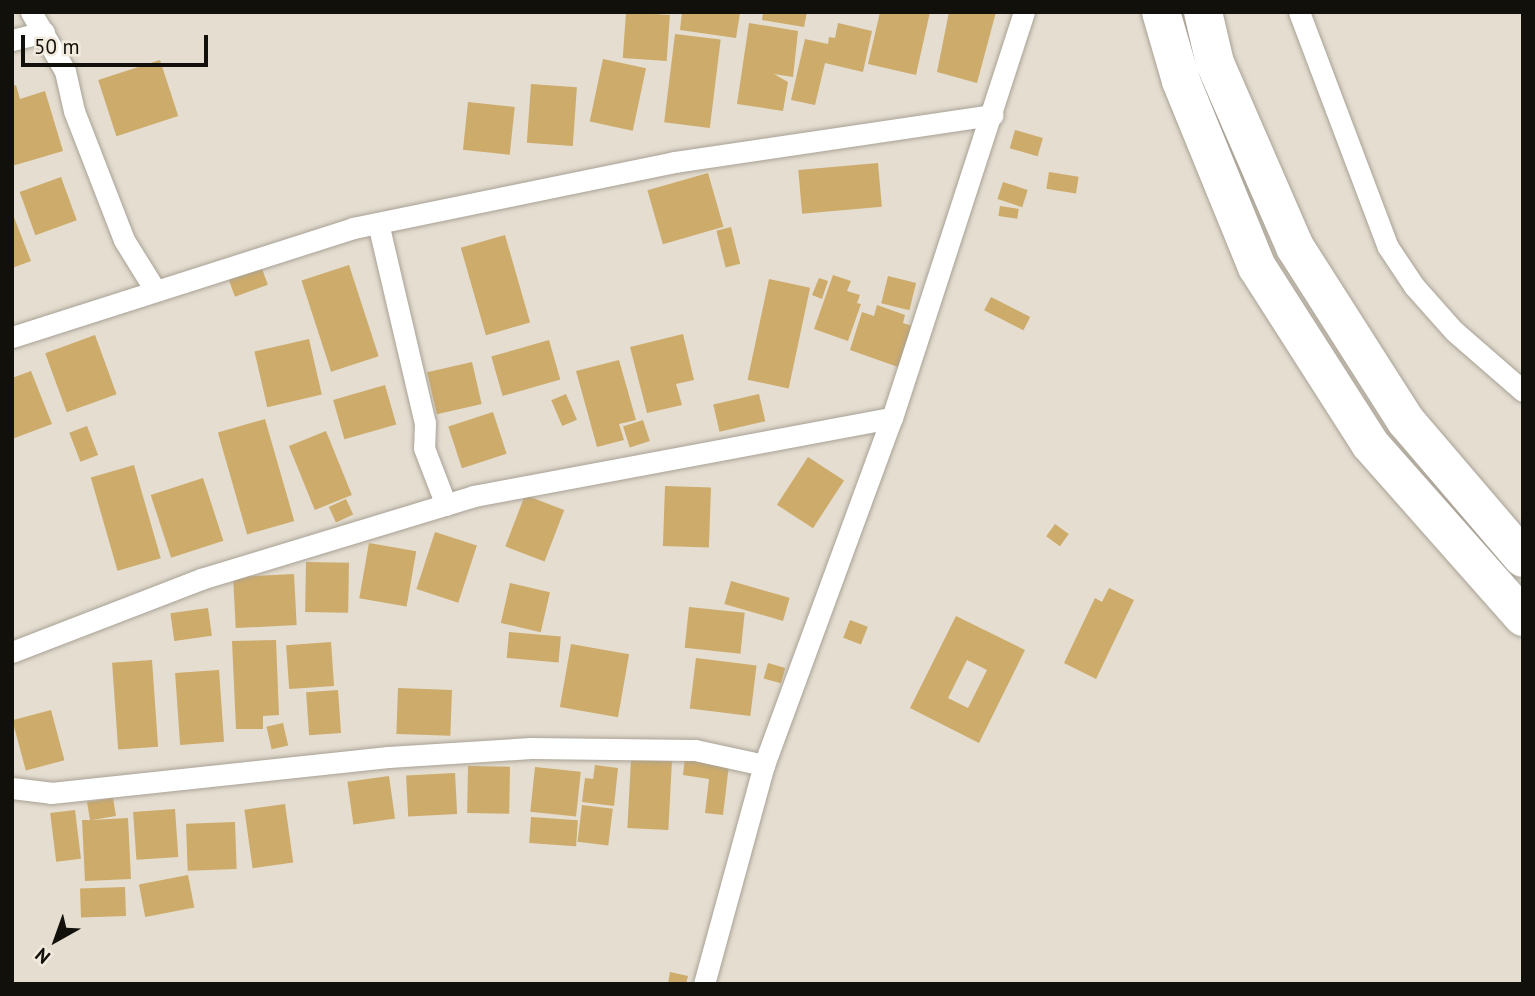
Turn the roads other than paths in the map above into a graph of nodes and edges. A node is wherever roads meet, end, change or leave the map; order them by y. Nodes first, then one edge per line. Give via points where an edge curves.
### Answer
1 (31, 12) edge
2 (1024, 12) edge
3 (1161, 12) edge
4 (1203, 12) edge
5 (1298, 12) edge
6 (44, 32) junction
7 (12, 40) edge
8 (993, 115) junction
9 (378, 223) junction
10 (155, 290) junction
11 (12, 337) edge
12 (1523, 391) edge
13 (892, 418) junction
14 (446, 505) junction
15 (1523, 558) edge
16 (1523, 617) edge
17 (12, 652) edge
18 (764, 765) junction
19 (12, 788) edge
20 (704, 984) edge

1 - 6 street
2 - 8 street
3 - 16 highway via 1181,81 1257,267 1370,444
4 - 15 highway via 1215,64 1295,247 1406,421
5 - 12 street via 1388,247 1414,286 1454,331
6 - 7 street
6 - 10 street via 65,71 74,111 124,240
8 - 9 street via 674,162
8 - 13 street
9 - 10 street
9 - 14 street via 425,423 424,448
10 - 11 street
13 - 14 street
13 - 18 street
14 - 17 street via 201,579
18 - 19 street via 695,750 531,748 388,757 51,793
18 - 20 street

